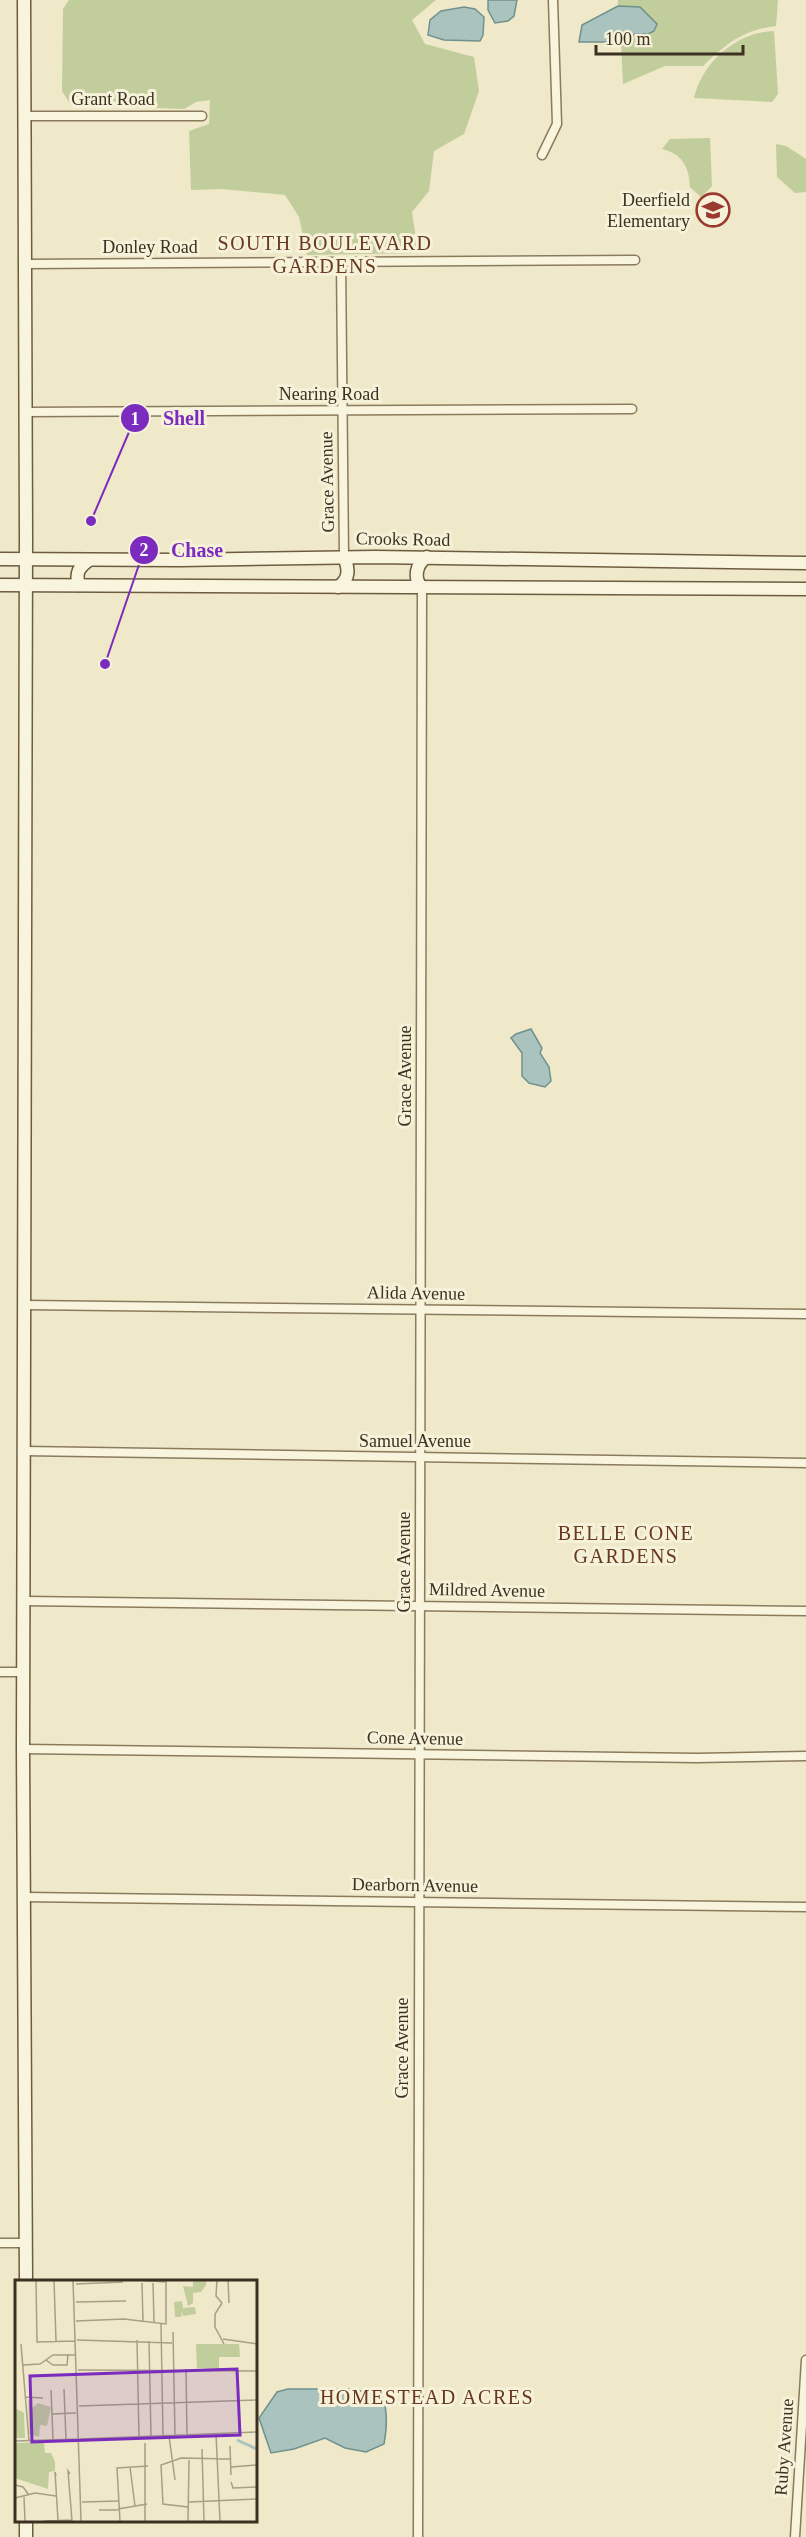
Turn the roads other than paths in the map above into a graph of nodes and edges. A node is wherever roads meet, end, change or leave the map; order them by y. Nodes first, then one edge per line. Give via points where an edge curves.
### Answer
1 (24, 0) edge
2 (553, 0) edge
3 (24, 116) junction
4 (202, 116) dead end
5 (542, 155) dead end
6 (635, 260) dead end
7 (341, 262) junction
8 (25, 264) junction
9 (632, 409) dead end
10 (342, 410) junction
11 (26, 412) junction
12 (344, 556) junction
13 (427, 557) junction
14 (0, 559) edge
15 (26, 559) junction
16 (88, 560) junction
17 (806, 563) edge
18 (0, 585) edge
19 (26, 585) junction
20 (79, 585) junction
21 (338, 587) junction
22 (422, 588) junction
23 (806, 589) edge
24 (25, 1305) junction
25 (421, 1309) junction
26 (806, 1314) edge
27 (24, 1451) junction
28 (420, 1457) junction
29 (806, 1462) edge
30 (24, 1601) junction
31 (420, 1606) junction
32 (806, 1611) edge
33 (0, 1672) edge
34 (23, 1672) junction
35 (23, 1749) junction
36 (419, 1754) junction
37 (806, 1756) edge
38 (24, 1897) junction
39 (419, 1902) junction
40 (806, 1907) edge
41 (0, 2243) edge
42 (26, 2243) junction
43 (26, 2280) edge
44 (806, 2360) edge
45 (418, 2537) edge
46 (795, 2537) edge

1 - 3 main road
2 - 5 street via 557,124
3 - 4 street, Grant Road
3 - 8 main road
6 - 7 street, Donley Road
7 - 8 street, Donley Road
7 - 10 street, Grace Avenue
8 - 11 main road
9 - 10 street, Nearing Road
10 - 11 street, Nearing Road
10 - 12 street, Grace Avenue
11 - 15 main road
12 - 13 main road, Crooks Road
12 - 16 main road, Crooks Road
12 - 21 main road via 348,577
13 - 17 main road, Crooks Road
13 - 22 main road via 417,572
14 - 15 main road, Crooks Road
15 - 16 main road, Crooks Road
15 - 19 main road
16 - 20 main road via 79,569
18 - 19 main road
19 - 20 main road
19 - 24 main road
20 - 21 main road
21 - 22 main road
22 - 23 main road
22 - 25 street, Grace Avenue
24 - 25 street, Alida Avenue
24 - 27 main road
25 - 26 street, Alida Avenue
25 - 28 street, Grace Avenue
27 - 28 street, Samuel Avenue
27 - 30 main road
28 - 29 street, Samuel Avenue
28 - 31 street, Grace Avenue
30 - 31 street, Mildred Avenue
30 - 34 main road
31 - 32 street, Mildred Avenue
31 - 36 street, Grace Avenue
33 - 34 street
34 - 35 main road
35 - 36 street, Cone Avenue
35 - 38 main road
36 - 37 street, Cone Avenue
36 - 39 street, Grace Avenue
38 - 39 street, Dearborn Avenue
38 - 42 main road
39 - 40 street, Dearborn Avenue
39 - 45 street, Grace Avenue
41 - 42 street
42 - 43 main road
44 - 46 street, Ruby Avenue

